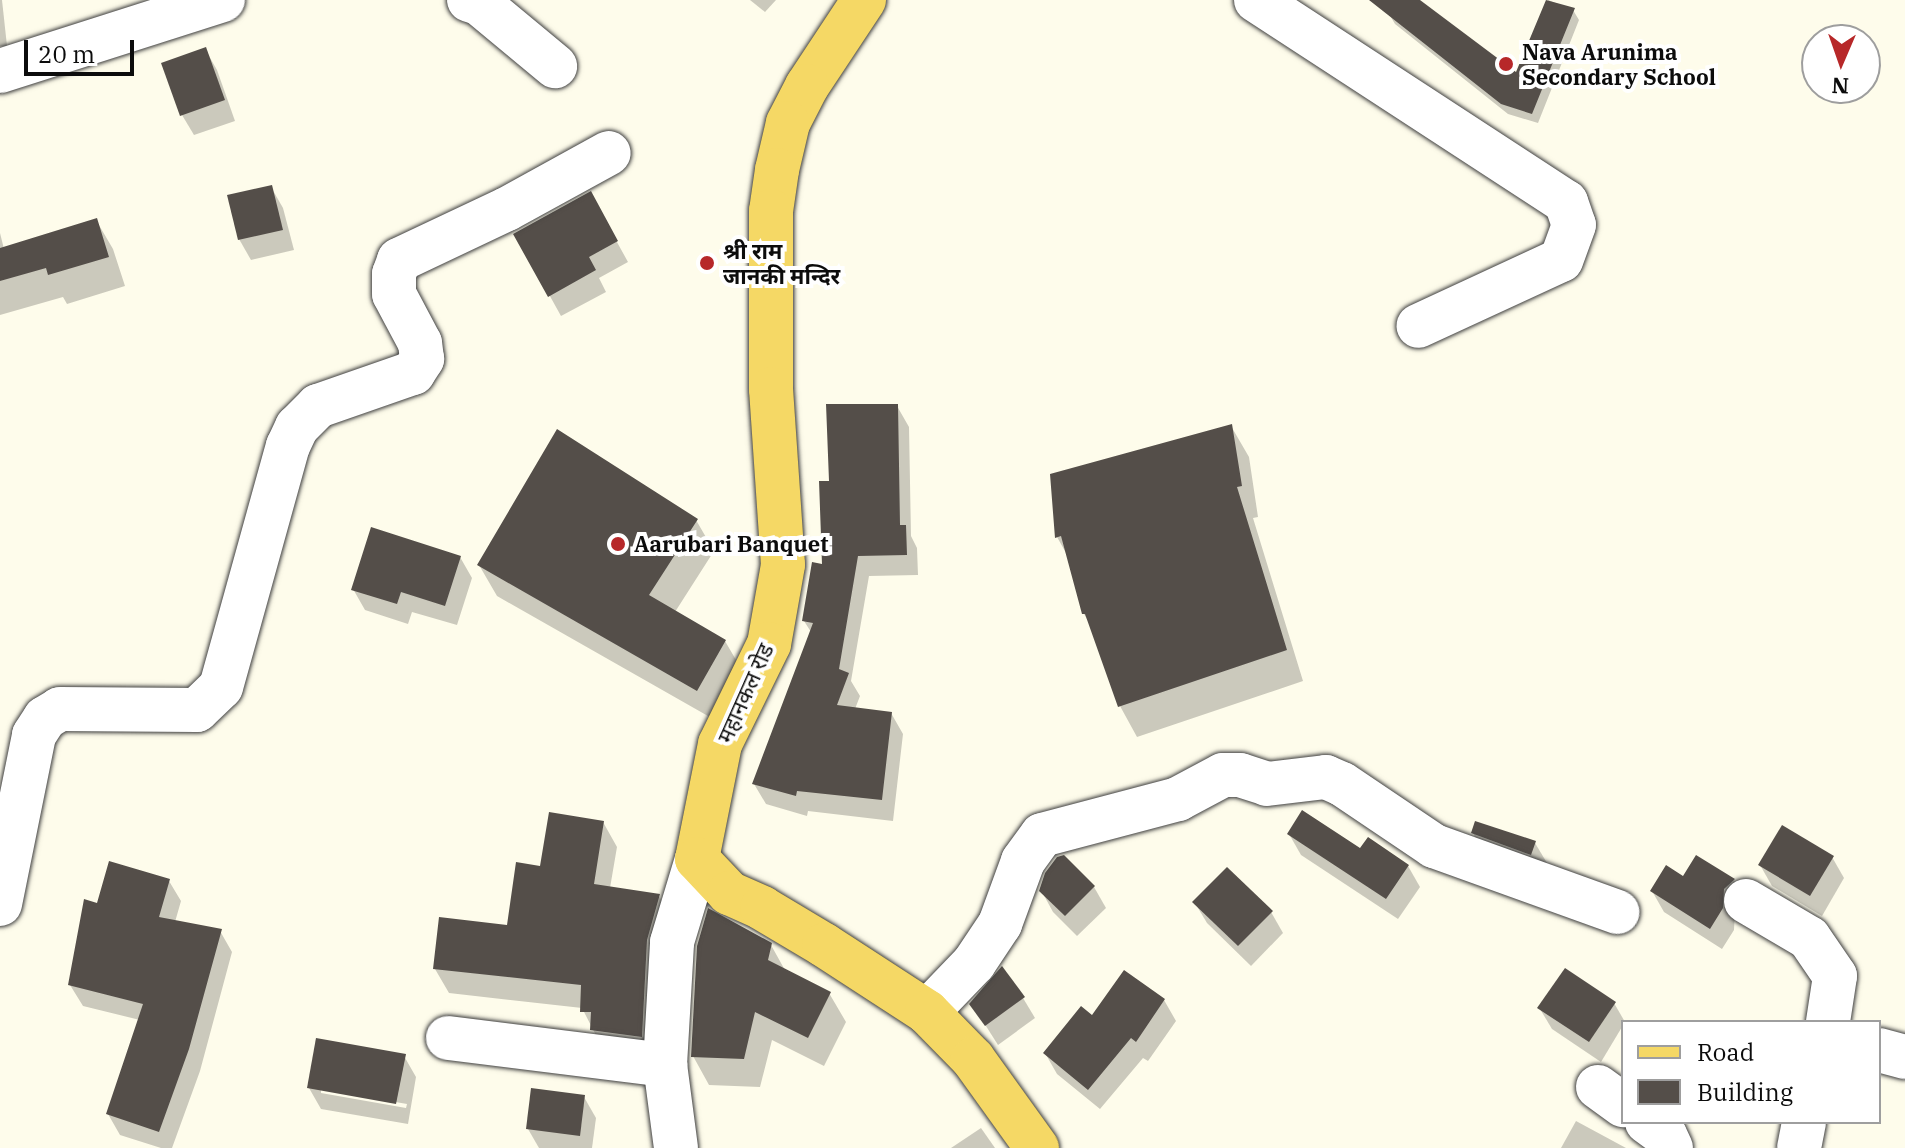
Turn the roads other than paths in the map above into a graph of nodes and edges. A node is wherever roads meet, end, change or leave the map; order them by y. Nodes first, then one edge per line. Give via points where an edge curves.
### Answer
1 (223, 0) edge
2 (469, 0) edge
3 (864, 0) edge
4 (1256, 0) edge
5 (555, 66) dead end
6 (0, 71) edge
7 (609, 153) dead end
8 (1418, 326) dead end
9 (697, 859) junction
10 (1746, 901) dead end
11 (0, 904) edge
12 (1617, 912) dead end
13 (927, 1012) junction
14 (1828, 1020) edge
15 (448, 1038) dead end
16 (1881, 1051) edge
17 (1905, 1057) edge
18 (665, 1065) junction
19 (1650, 1124) edge
20 (1804, 1124) edge
21 (676, 1148) edge
22 (1037, 1148) edge
23 (1671, 1148) edge
24 (1799, 1148) edge

1 - 6 street
2 - 5 street
3 - 9 main road, महानकल रोड via 788,123 777,170 771,211 771,389 783,565 769,644 720,744
4 - 8 street via 1566,202 1574,225 1561,260
7 - 11 street via 399,260 394,294 420,343 422,359 413,373 318,406 297,427 221,687 197,710 60,709 45,718 34,735
9 - 13 main road via 729,893 812,937
9 - 18 street via 672,942
10 - 14 street via 1809,938 1835,976
12 - 13 street via 1434,846 1326,777 1267,784 1223,775 1178,799 1042,835 1023,861 1000,924 974,963
13 - 22 main road via 973,1059
15 - 18 street
16 - 17 street
18 - 21 street
19 - 23 street via 1665,1135
20 - 24 street

